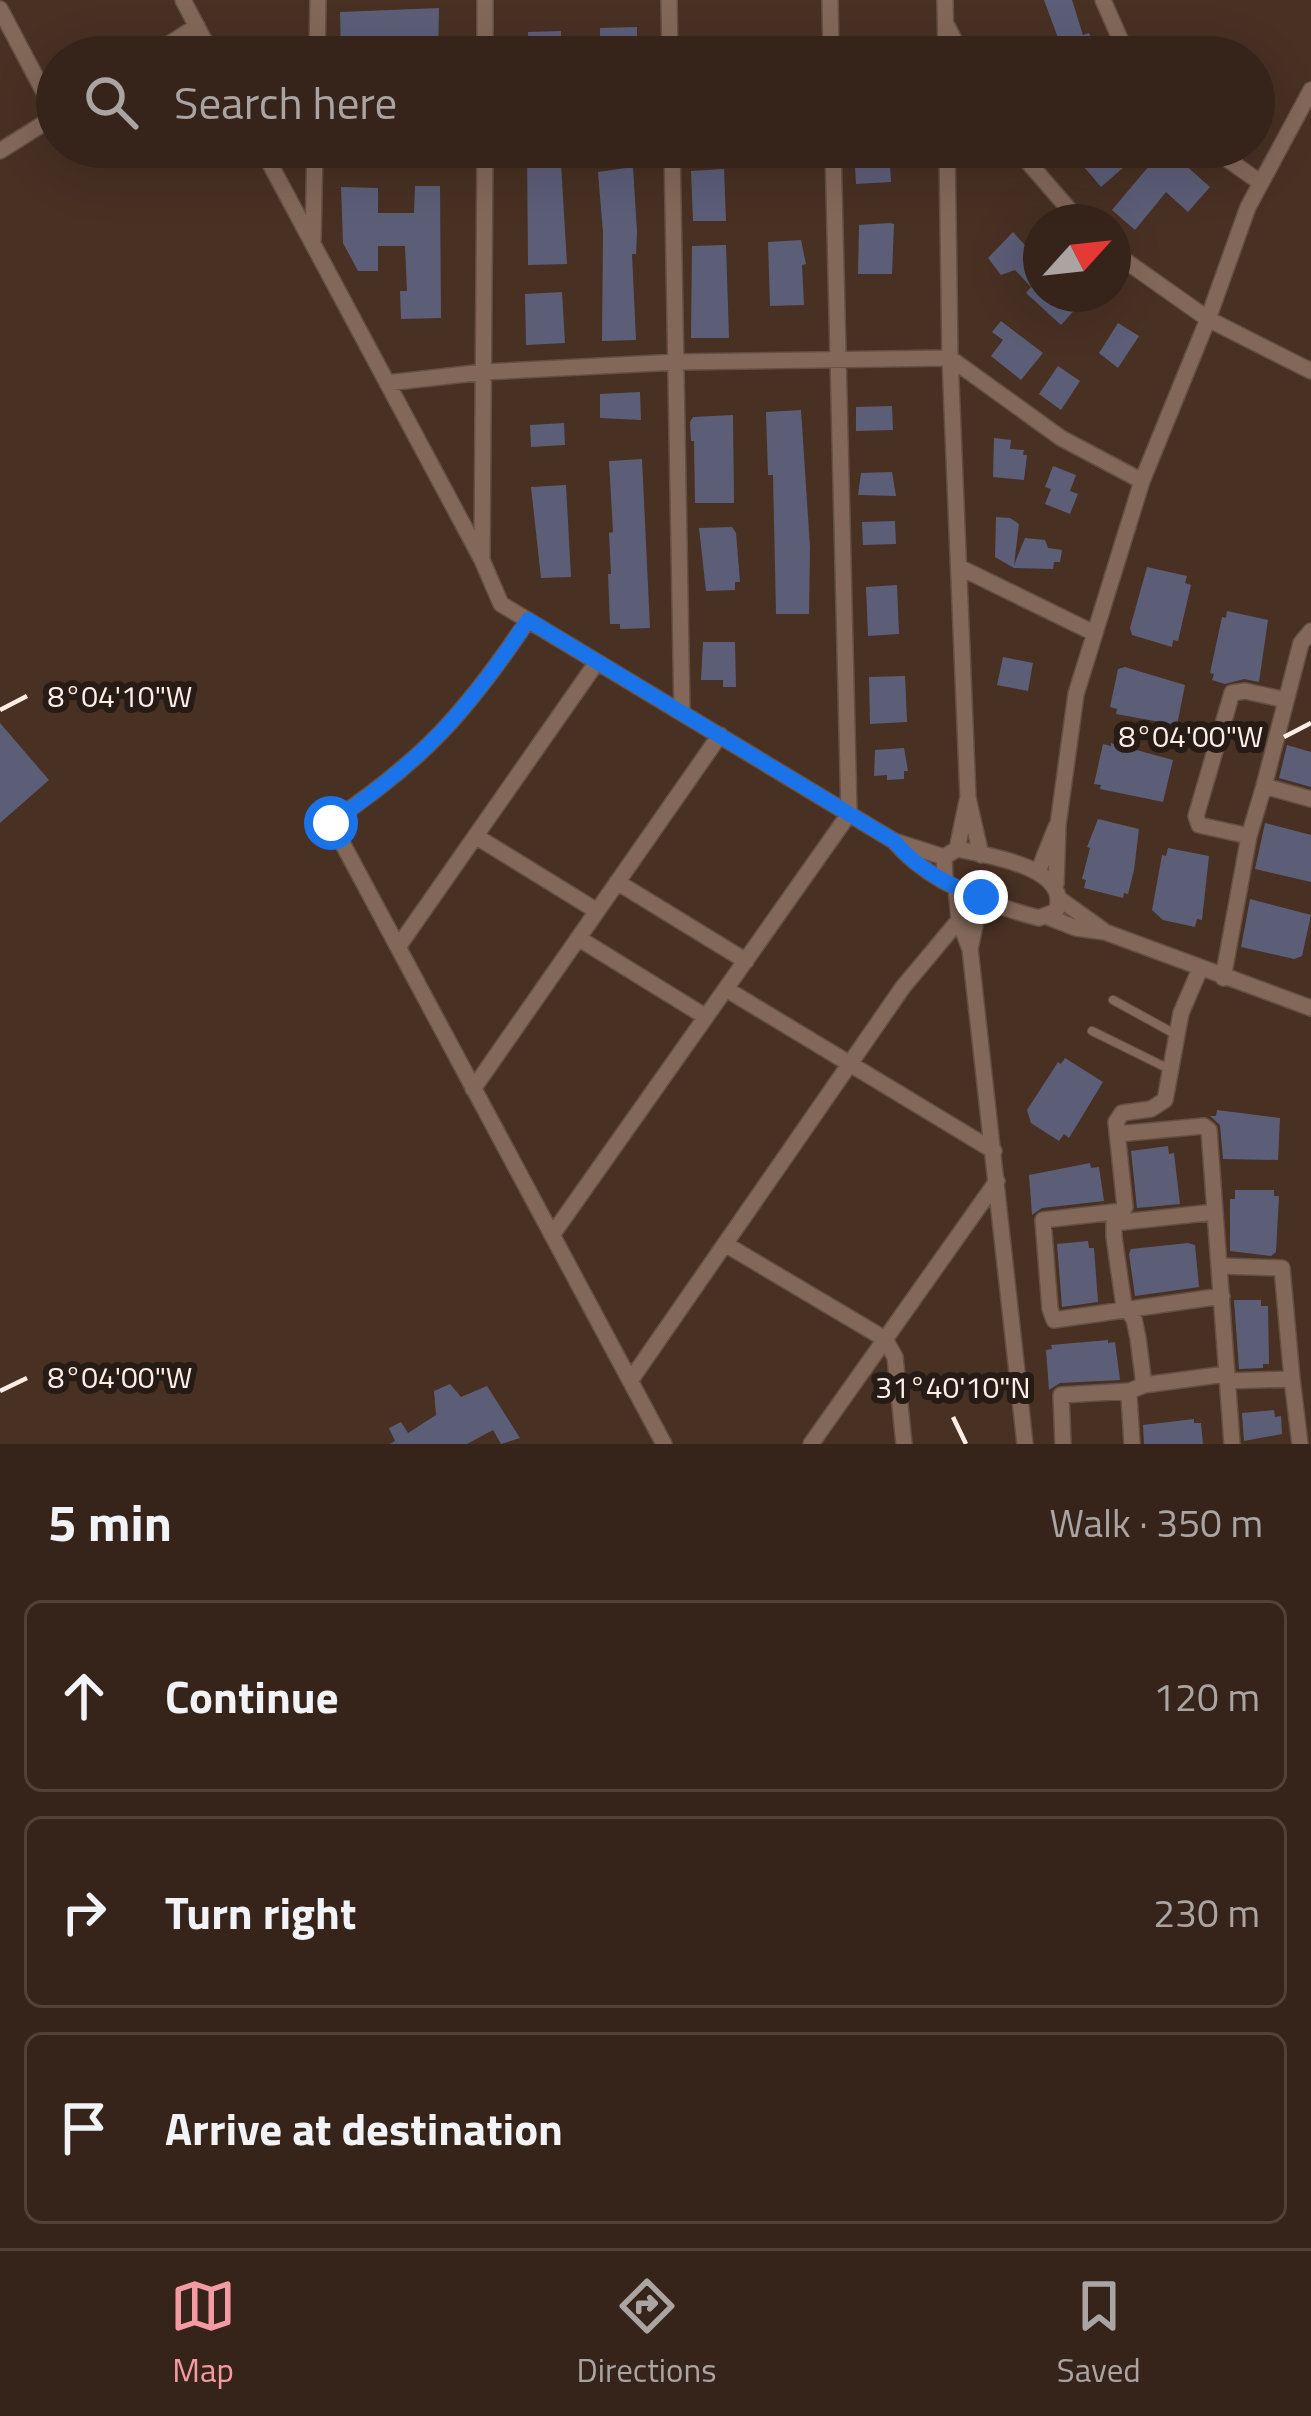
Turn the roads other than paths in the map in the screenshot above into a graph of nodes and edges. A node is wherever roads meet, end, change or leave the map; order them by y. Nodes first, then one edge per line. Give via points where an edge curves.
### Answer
1 (183, 0) edge
2 (318, 0) edge
3 (485, 0) edge
4 (669, 0) edge
5 (830, 0) edge
6 (945, 0) edge
7 (1103, 0) edge
8 (0, 9) edge
9 (945, 23) junction
10 (197, 26) junction
11 (181, 36) edge
12 (202, 36) edge
13 (317, 36) edge
14 (485, 36) edge
15 (670, 36) edge
16 (831, 36) edge
17 (945, 36) edge
18 (952, 36) edge
19 (1119, 36) edge
20 (36, 76) edge
21 (1311, 90) edge
22 (36, 128) edge
23 (0, 151) edge
24 (1275, 157) edge
25 (272, 168) edge
26 (315, 168) edge
27 (485, 168) edge
28 (672, 168) edge
29 (833, 168) edge
30 (947, 168) edge
31 (1033, 168) edge
32 (1240, 168) edge
33 (1269, 168) edge
34 (1261, 183) junction
35 (1064, 204) edge
36 (314, 244) junction
37 (1131, 265) edge
38 (1208, 319) junction
39 (838, 358) junction
40 (950, 358) junction
41 (677, 362) junction
42 (1311, 371) edge
43 (484, 372) junction
44 (387, 383) junction
45 (1142, 482) junction
46 (482, 560) junction
47 (959, 567) junction
48 (528, 620) junction
49 (1311, 631) edge
50 (1094, 633) junction
51 (597, 662) junction
52 (1286, 700) junction
53 (682, 713) junction
54 (720, 735) junction
55 (1264, 786) junction
56 (968, 798) junction
57 (1311, 799) edge
58 (849, 814) junction
59 (1058, 824) junction
60 (477, 836) junction
61 (1249, 836) junction
62 (894, 841) junction
63 (950, 853) junction
64 (981, 855) junction
65 (1038, 872) junction
66 (617, 882) junction
67 (950, 884) junction
68 (1058, 892) junction
69 (981, 897) junction
70 (597, 911) junction
71 (1048, 917) junction
72 (959, 920) junction
73 (1105, 932) junction
74 (578, 938) junction
75 (398, 947) junction
76 (970, 949) junction
77 (746, 961) junction
78 (1200, 969) junction
79 (1223, 977) junction
80 (726, 989) junction
81 (1113, 1000) dead end
82 (1311, 1008) edge
83 (706, 1017) junction
84 (1092, 1031) dead end
85 (1176, 1034) junction
86 (850, 1064) junction
87 (1168, 1069) junction
88 (473, 1089) junction
89 (1117, 1134) junction
90 (994, 1151) junction
91 (997, 1180) junction
92 (1215, 1212) junction
93 (1119, 1217) junction
94 (552, 1235) junction
95 (725, 1244) junction
96 (1222, 1266) junction
97 (1222, 1296) junction
98 (1128, 1311) junction
99 (885, 1339) junction
100 (1227, 1378) junction
101 (1292, 1379) junction
102 (630, 1381) junction
103 (1137, 1388) junction
104 (664, 1444) edge
105 (812, 1444) edge
106 (904, 1444) edge
107 (1025, 1444) edge
108 (1063, 1444) edge
109 (1132, 1444) edge
110 (1232, 1444) edge
111 (1300, 1444) edge

1 - 10 street
2 - 13 street
3 - 14 street
4 - 15 street
5 - 16 street
6 - 9 street
7 - 19 street
8 - 20 street
9 - 17 street
9 - 18 street
10 - 11 street
10 - 12 street
21 - 24 street
22 - 23 street
25 - 36 street
26 - 36 street
27 - 43 street
28 - 41 street
29 - 39 street
30 - 40 street
31 - 35 street
32 - 34 street
33 - 34 street
34 - 38 street
36 - 44 street
37 - 38 street
38 - 42 street
38 - 45 street
39 - 40 street
39 - 41 street
39 - 58 street
40 - 45 street via 1061,438
40 - 47 street
41 - 43 street
41 - 53 street
43 - 44 street
43 - 46 street
44 - 46 street
45 - 50 street
46 - 48 street via 501,604
47 - 50 street
47 - 56 street
48 - 51 street
48 - 75 street via 448,728 331,823
49 - 52 street
50 - 59 street via 1068,735
51 - 53 street
51 - 60 street
52 - 55 street
52 - 61 street via 1232,693 1196,816 1199,825
53 - 54 street
54 - 58 street
54 - 66 street
55 - 57 street
55 - 61 street
56 - 63 street
56 - 64 street
58 - 62 street
58 - 77 street
59 - 65 street
59 - 68 street
60 - 70 street
60 - 75 street
61 - 79 street
62 - 63 street
62 - 67 street
63 - 64 street
63 - 67 street
64 - 65 street
65 - 68 street
66 - 70 street
66 - 77 street
67 - 69 street
67 - 72 street
68 - 71 street
68 - 73 street
69 - 71 street
69 - 76 street
70 - 74 street
71 - 73 street
72 - 76 street
72 - 86 street
73 - 78 street
74 - 83 street
74 - 88 street
75 - 88 street
76 - 90 street
77 - 80 street
78 - 79 street
78 - 85 street
79 - 82 street
80 - 83 street
80 - 86 street
81 - 85 lane
83 - 94 street
84 - 87 lane
85 - 87 street
86 - 90 street
86 - 95 street
87 - 89 street via 1165,1100 1122,1113
88 - 94 street
89 - 92 street via 1208,1128
89 - 93 street
90 - 91 street
91 - 99 street
91 - 107 street
92 - 93 street
92 - 96 street
93 - 98 street
93 - 98 street via 1042,1223 1051,1317
94 - 102 street
95 - 99 street
95 - 102 street
96 - 97 street
96 - 101 street via 1282,1268
97 - 98 street
97 - 100 street
98 - 103 street via 1136,1323
99 - 105 street
99 - 106 street via 895,1357
100 - 101 street
100 - 103 street
100 - 110 street
101 - 111 street
102 - 104 street
103 - 108 street via 1061,1395
103 - 109 street

